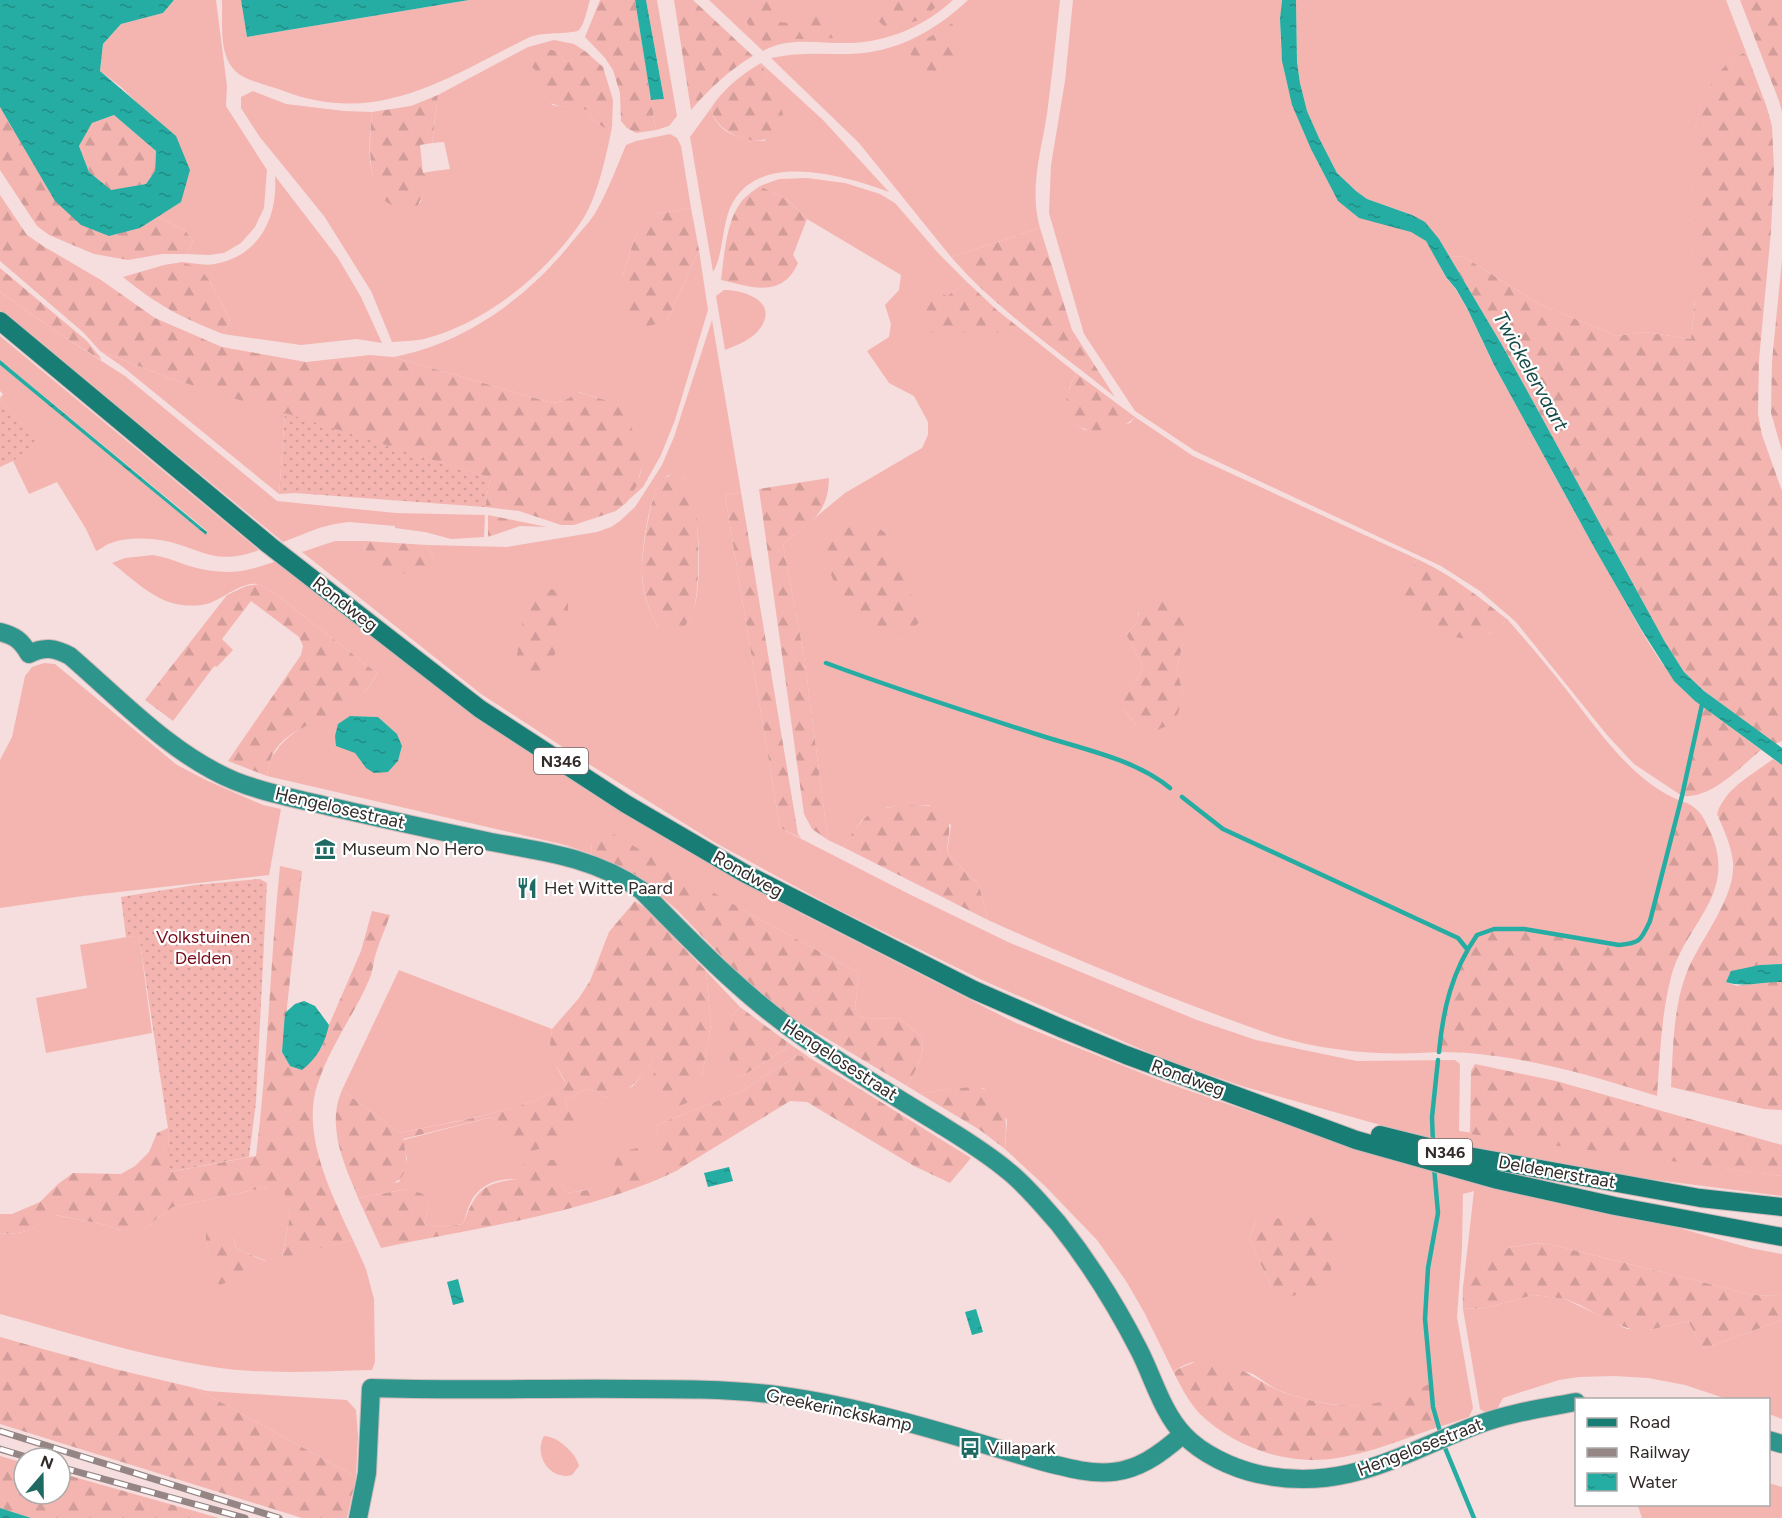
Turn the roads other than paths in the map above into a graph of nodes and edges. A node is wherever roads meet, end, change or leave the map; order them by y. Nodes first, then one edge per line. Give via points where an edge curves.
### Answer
1 (0, 321) edge
2 (0, 632) edge
3 (1196, 1081) junction
4 (1615, 1206) joint
5 (1782, 1207) edge
6 (1782, 1237) edge
7 (1575, 1402) edge
8 (1183, 1434) junction
9 (358, 1518) edge

1 - 3 main road, Rondweg / N346 via 269,545 471,702 626,804 744,873 974,990
2 - 8 street, Hengelosestraat via 16,637 29,654 49,648 70,656 179,750 238,782 405,824 588,862 627,880 773,1016 972,1145 1026,1187 1096,1276
3 - 4 main road, Rondweg / N346 via 1367,1143 1498,1180
3 - 5 main road, Deldenerstraat / N346 via 1452,1153 1700,1198
4 - 6 main road, Deldenerstraat / N346
7 - 8 street, Hengelosestraat via 1479,1424 1360,1472 1314,1479 1241,1469 1212,1456
8 - 9 street, Greekerinckskamp via 1145,1463 1105,1473 1075,1470 894,1420 767,1394 695,1389 371,1388 367,1473

